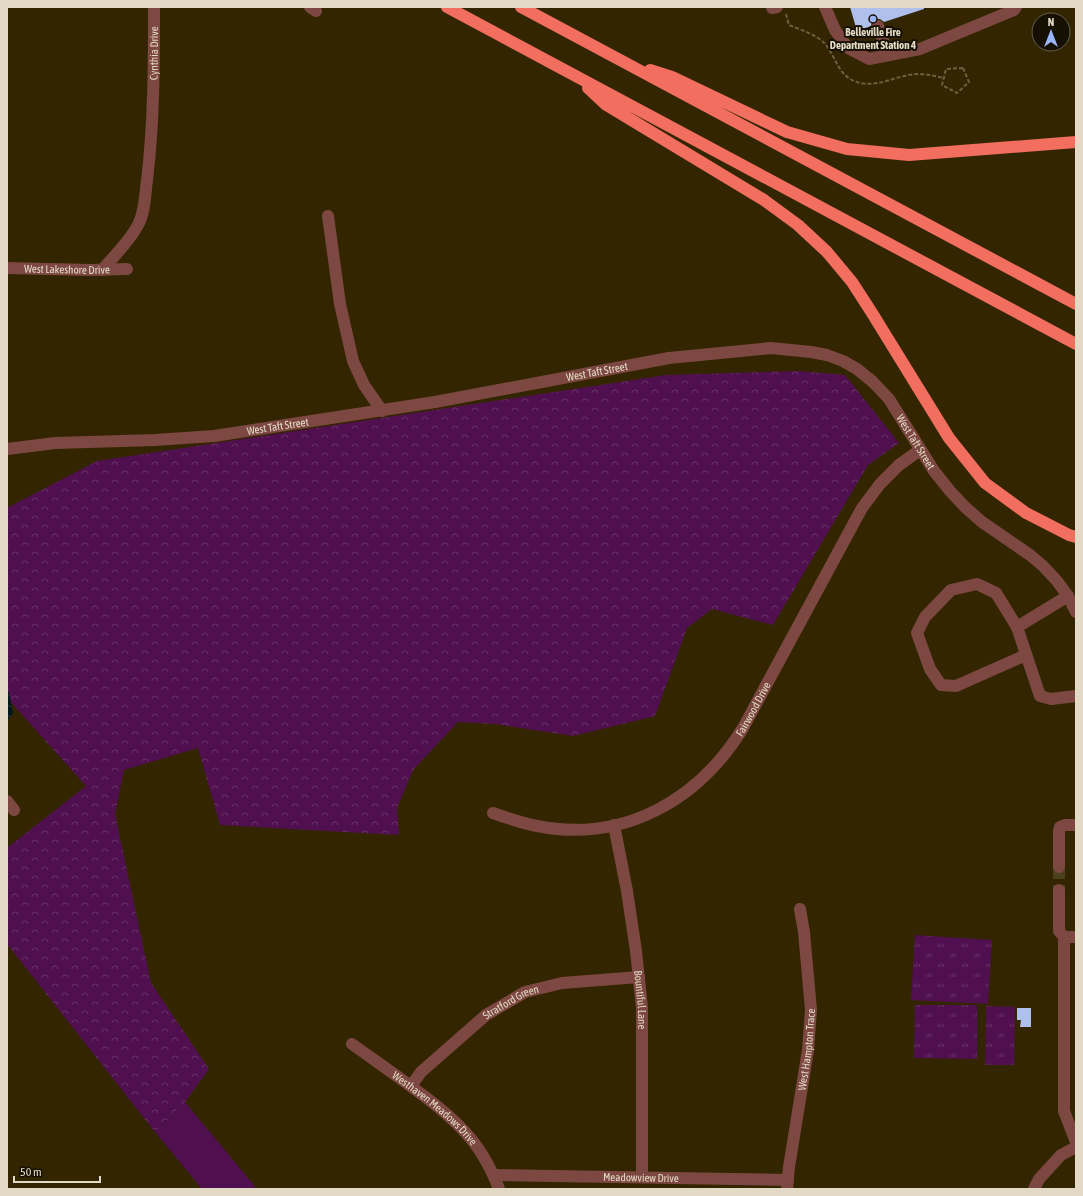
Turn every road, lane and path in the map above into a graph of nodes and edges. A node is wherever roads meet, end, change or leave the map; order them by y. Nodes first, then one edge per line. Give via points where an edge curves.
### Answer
1 (154, 7) edge
2 (447, 7) edge
3 (521, 7) edge
4 (772, 7) edge
5 (777, 7) edge
6 (826, 7) edge
7 (1016, 7) edge
8 (878, 26) dead end
9 (888, 55) junction
10 (624, 62) junction
11 (574, 75) junction
12 (944, 78) joint
13 (1076, 142) edge
14 (328, 216) dead end
15 (7, 268) edge
16 (128, 269) dead end
17 (102, 270) junction
18 (1076, 304) edge
19 (1076, 344) edge
20 (382, 411) junction
21 (7, 449) edge
22 (920, 450) junction
23 (1074, 537) edge
24 (1068, 596) junction
25 (1076, 612) edge
26 (1017, 627) junction
27 (1026, 655) junction
28 (1076, 696) edge
29 (493, 813) dead end
30 (614, 825) junction
31 (1076, 825) edge
32 (1059, 867) tunnel mouth
33 (1059, 890) tunnel mouth
34 (800, 909) dead end
35 (1070, 937) edge
36 (639, 977) junction
37 (352, 1044) dead end
38 (411, 1086) junction
39 (1076, 1142) edge
40 (1076, 1147) edge
41 (494, 1174) junction
42 (642, 1177) junction
43 (787, 1185) edge
44 (499, 1189) edge
45 (1034, 1189) edge

1 - 17 street, Cynthia Drive via 154,100 142,213 129,239
2 - 11 highway
3 - 10 highway
4 - 5 street
6 - 9 street via 835,30 848,48 869,59
7 - 9 street via 920,49
8 - 9 street
10 - 13 highway via 672,77 787,132 847,149 909,155
10 - 18 highway
11 - 19 highway
11 - 23 highway via 605,104 764,200 808,234 852,282 949,438 985,484 1026,513
12 - 12 path via 942,85 957,93 969,82 962,68 946,69
14 - 20 street via 340,304 353,361 364,386
15 - 17 street, West Lakeshore Drive
16 - 17 street, West Lakeshore Drive
20 - 21 street, West Taft Street via 214,436 54,443
20 - 22 street, West Taft Street via 669,358 771,348 792,349 826,355 857,369 889,399
22 - 24 street, West Taft Street via 934,471 965,507 1044,566
22 - 30 street, Fairwood Drive via 899,465 880,484 862,508 743,728 720,760 701,780 660,809
24 - 25 street, West Taft Street
24 - 26 street
26 - 27 street
26 - 27 street via 996,593 977,584 951,590 925,617 917,633 930,669 941,685 956,686
27 - 28 street via 1040,696 1050,700
29 - 30 street, Fairwood Drive via 537,826 568,830
30 - 36 street, Bountiful Lane via 627,891
31 - 32 street via 1060,827
33 - 35 street via 1059,931
34 - 43 street, West Hampton Trace via 811,1010 808,1050
35 - 39 street via 1064,1111
36 - 38 street, Stratford Green via 562,983 524,992 486,1015 421,1072
36 - 42 street, Bountiful Lane via 642,1008
37 - 38 street, Westhaven Meadows Drive
38 - 41 street, Westhaven Meadows Drive via 465,1132
40 - 45 street via 1061,1155
41 - 42 street, Meadowview Drive
41 - 44 street, Westhaven Meadows Drive
42 - 43 street, Meadowview Drive

